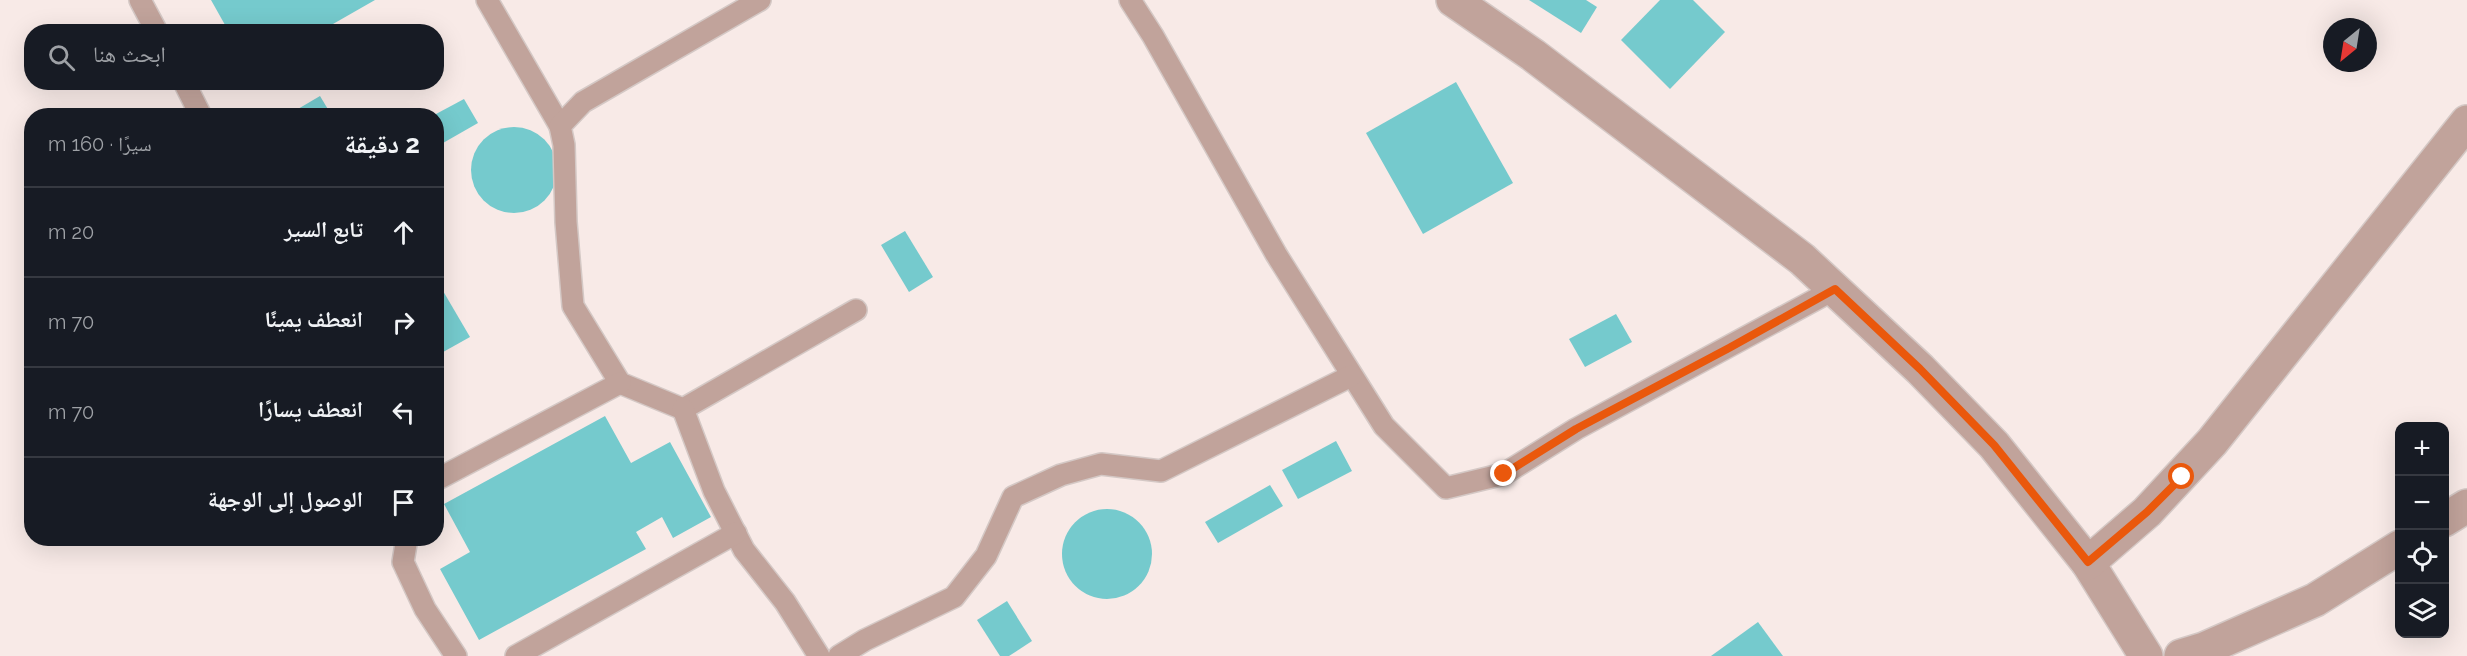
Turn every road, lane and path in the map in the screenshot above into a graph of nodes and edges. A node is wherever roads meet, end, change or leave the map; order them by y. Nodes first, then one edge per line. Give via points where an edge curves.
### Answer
1 (140, 0) edge
2 (488, 0) edge
3 (760, 0) edge
4 (1130, 0) edge
5 (1453, 0) edge
6 (153, 24) edge
7 (188, 90) edge
8 (197, 108) edge
9 (2467, 122) edge
10 (560, 126) junction
11 (1835, 289) junction
12 (856, 310) dead end
13 (1351, 376) junction
14 (620, 383) junction
15 (683, 409) junction
16 (444, 476) edge
17 (2467, 506) edge
18 (2449, 517) edge
19 (736, 533) junction
20 (406, 546) edge
21 (2395, 550) edge
22 (2088, 562) junction
23 (456, 656) edge
24 (516, 656) edge
25 (819, 656) edge
26 (839, 656) edge
27 (2146, 656) edge
28 (2181, 656) edge

1 - 6 lane
2 - 10 lane
3 - 10 lane via 583,102
4 - 13 lane via 1275,254
5 - 11 street via 1681,165
7 - 8 lane
9 - 22 street via 2212,442 2147,512
10 - 14 lane via 573,306
11 - 13 lane via 1576,429 1504,474 1446,488 1383,426
11 - 22 street via 1994,445
12 - 15 lane
13 - 26 lane via 1161,471 1101,464 1061,475 1013,497 986,556 954,597
14 - 15 lane
14 - 16 lane
15 - 19 lane via 714,491
17 - 18 street
19 - 24 lane
19 - 25 lane
20 - 23 lane via 403,562 425,609
21 - 28 street via 2315,600
22 - 27 street

